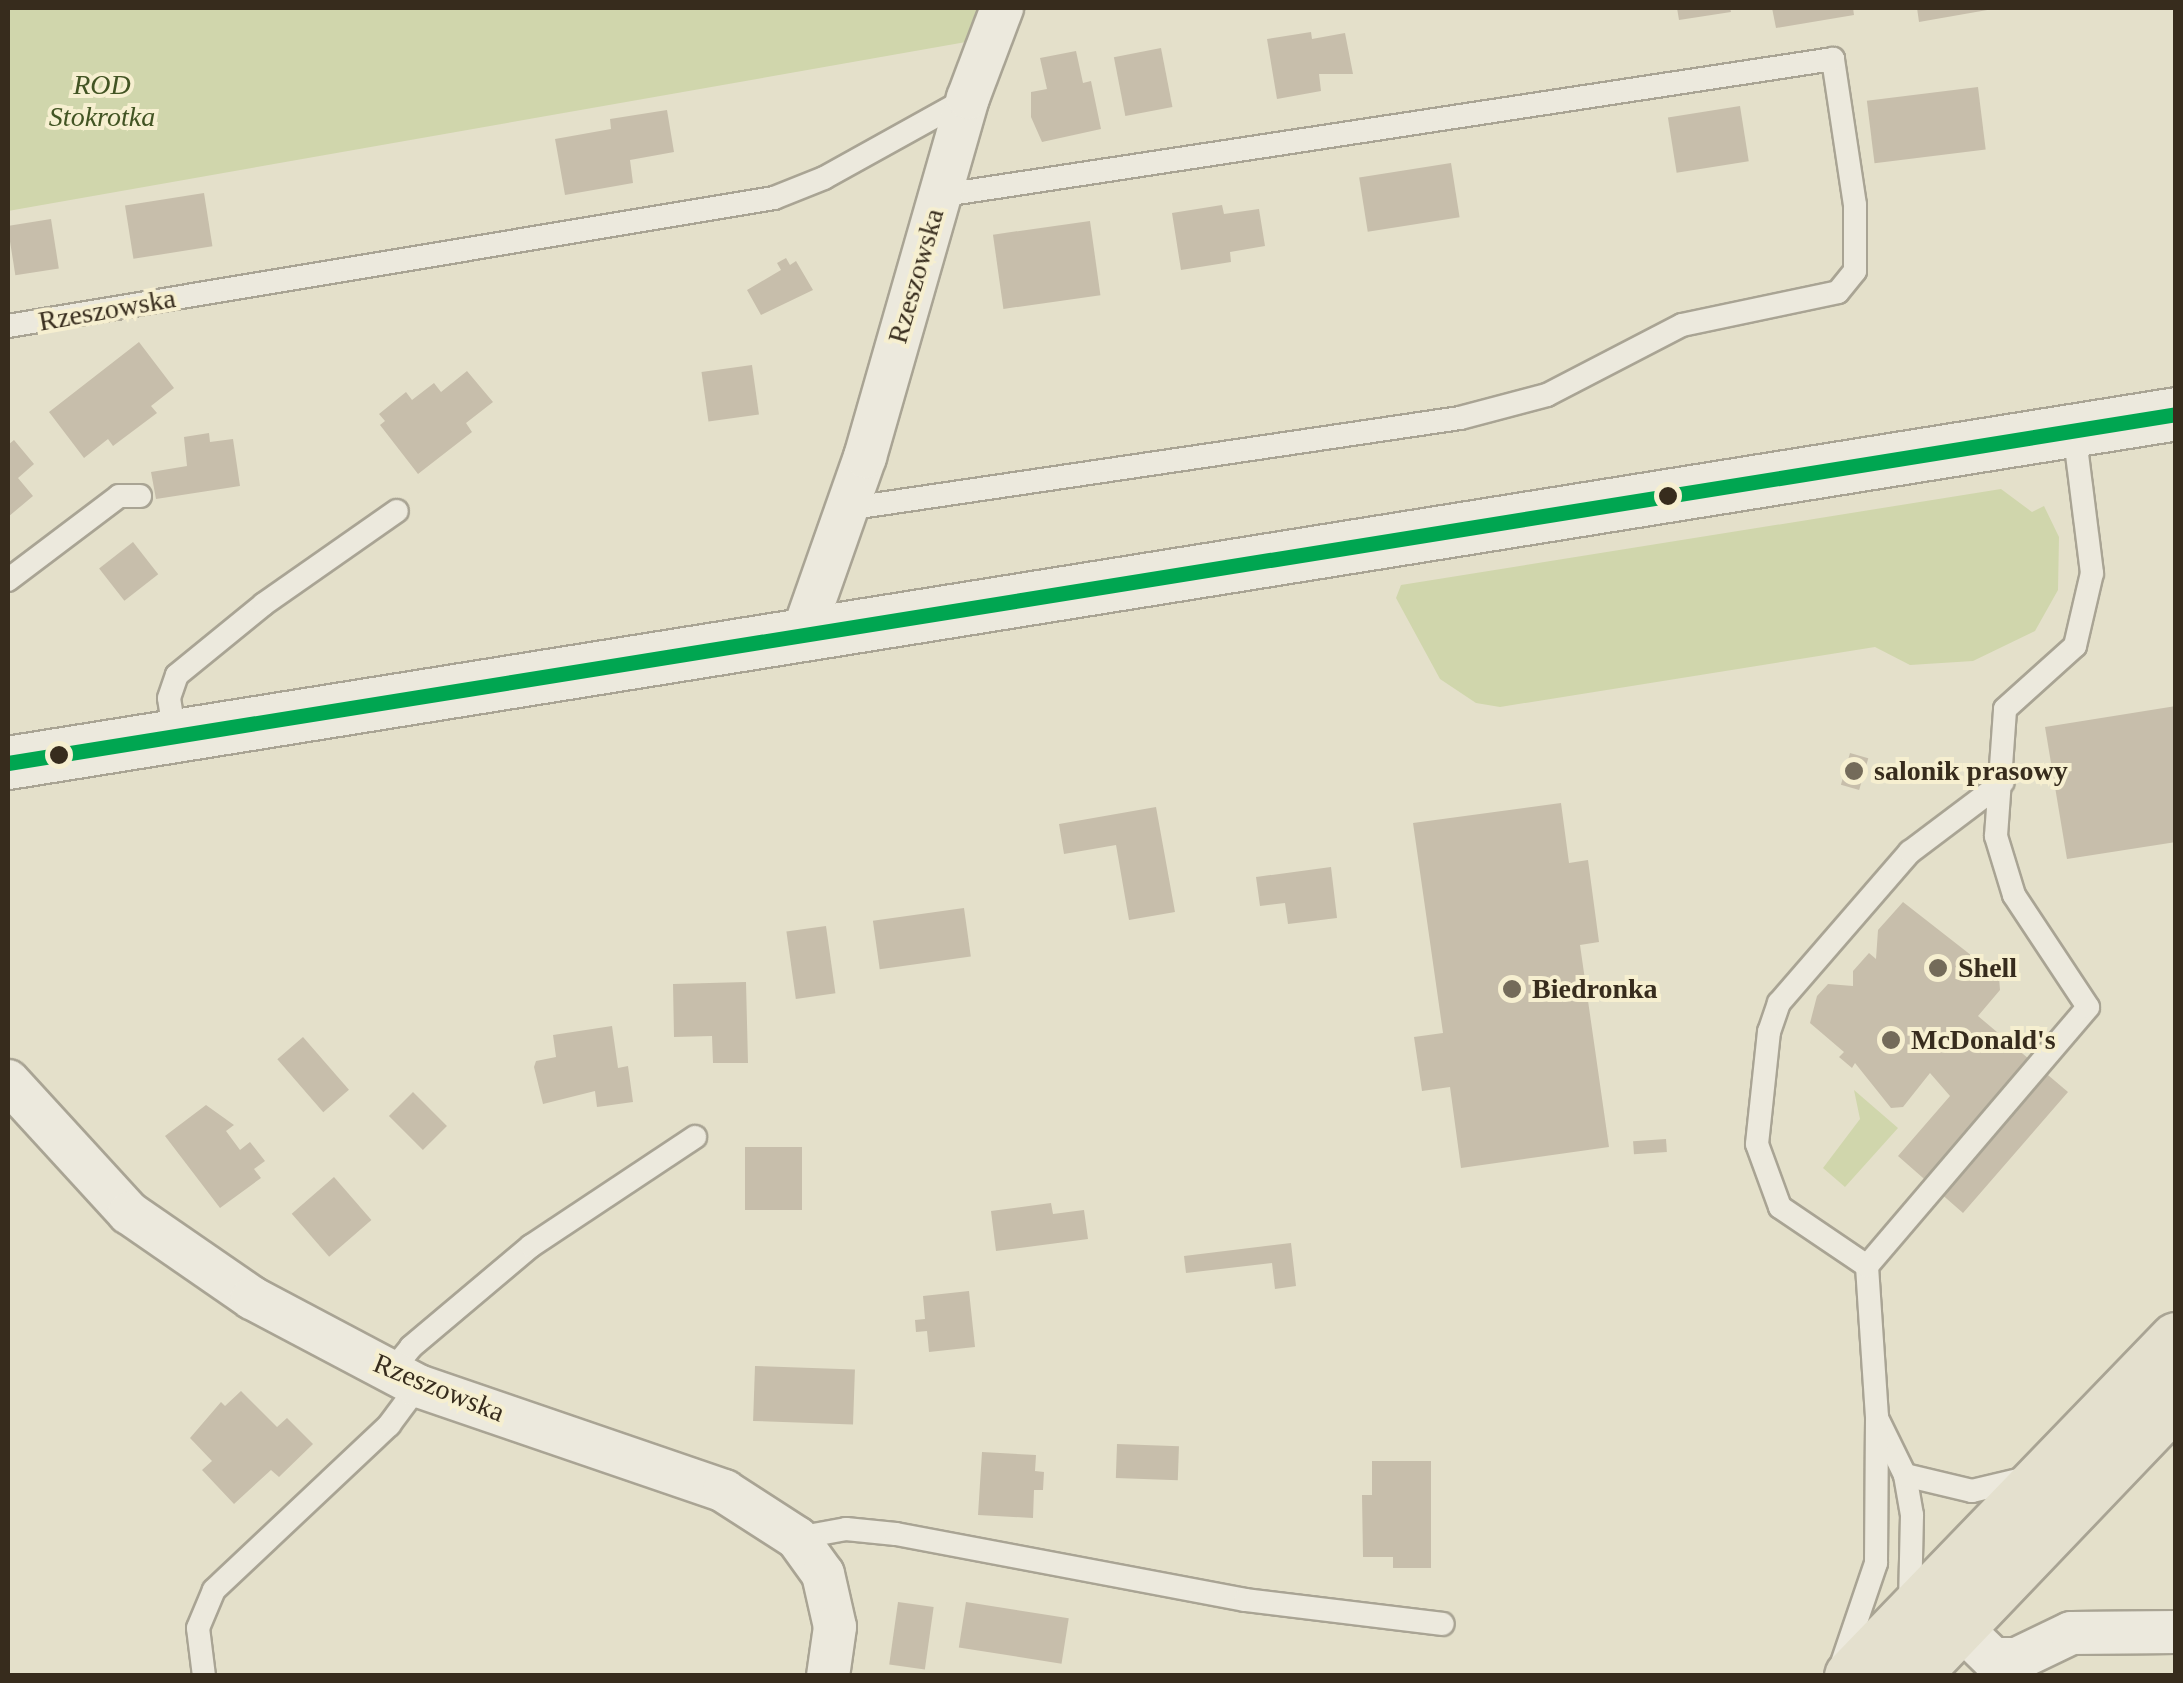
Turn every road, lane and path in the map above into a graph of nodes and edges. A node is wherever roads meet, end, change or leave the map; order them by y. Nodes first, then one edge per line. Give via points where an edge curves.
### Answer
1 (1001, 8) edge
2 (968, 98) junction
3 (938, 196) junction
4 (8, 326) edge
5 (2176, 414) edge
6 (2074, 430) junction
7 (140, 496) dead end
8 (846, 510) junction
9 (397, 511) dead end
10 (8, 580) edge
11 (804, 633) junction
12 (175, 736) junction
13 (8, 763) edge
14 (2003, 782) junction
15 (8, 1081) edge
16 (694, 1137) dead end
17 (1867, 1266) junction
18 (2176, 1340) edge
19 (405, 1379) junction
20 (2176, 1398) edge
21 (1877, 1416) junction
22 (2049, 1469) junction
23 (1904, 1475) junction
24 (797, 1538) junction
25 (1443, 1624) dead end
26 (1959, 1631) edge
27 (2176, 1632) edge
28 (204, 1676) edge
29 (828, 1676) edge
30 (1837, 1676) edge
31 (1852, 1676) edge
32 (1896, 1676) edge
33 (1910, 1676) edge

1 - 2 street
2 - 3 street, Rzeszowska
2 - 4 lane, Rzeszowska via 824,178 774,198
3 - 8 street, Rzeszowska
3 - 8 lane via 1833,59 1855,206 1855,271 1838,292 1682,324 1547,395 1460,418
5 - 6 street
6 - 11 street
6 - 14 lane via 2092,573 2075,646 2005,709
7 - 10 lane via 119,496
8 - 11 street, Rzeszowska
9 - 12 lane via 177,676 169,698
11 - 12 street
12 - 13 street
14 - 17 lane via 1996,836 2014,895 2088,1008
14 - 17 lane via 1910,852 1778,1003 1760,1078 1756,1144 1780,1207
15 - 19 street, Rzeszowska via 129,1213 174,1249
16 - 19 lane via 531,1246 411,1347
17 - 21 lane
18 - 22 main road
19 - 24 street, Rzeszowska via 724,1491
19 - 28 lane via 390,1426 214,1590 198,1628
20 - 26 main road
21 - 23 lane
21 - 30 lane via 1876,1563
22 - 23 lane via 1972,1491
22 - 26 main road
23 - 26 lane via 1915,1558
24 - 25 lane via 846,1529 896,1534 1245,1600
24 - 29 street, Rzeszowska via 827,1592 835,1627
26 - 27 street via 2017,1659 2072,1633
26 - 31 main road
26 - 32 lane
26 - 33 main road

